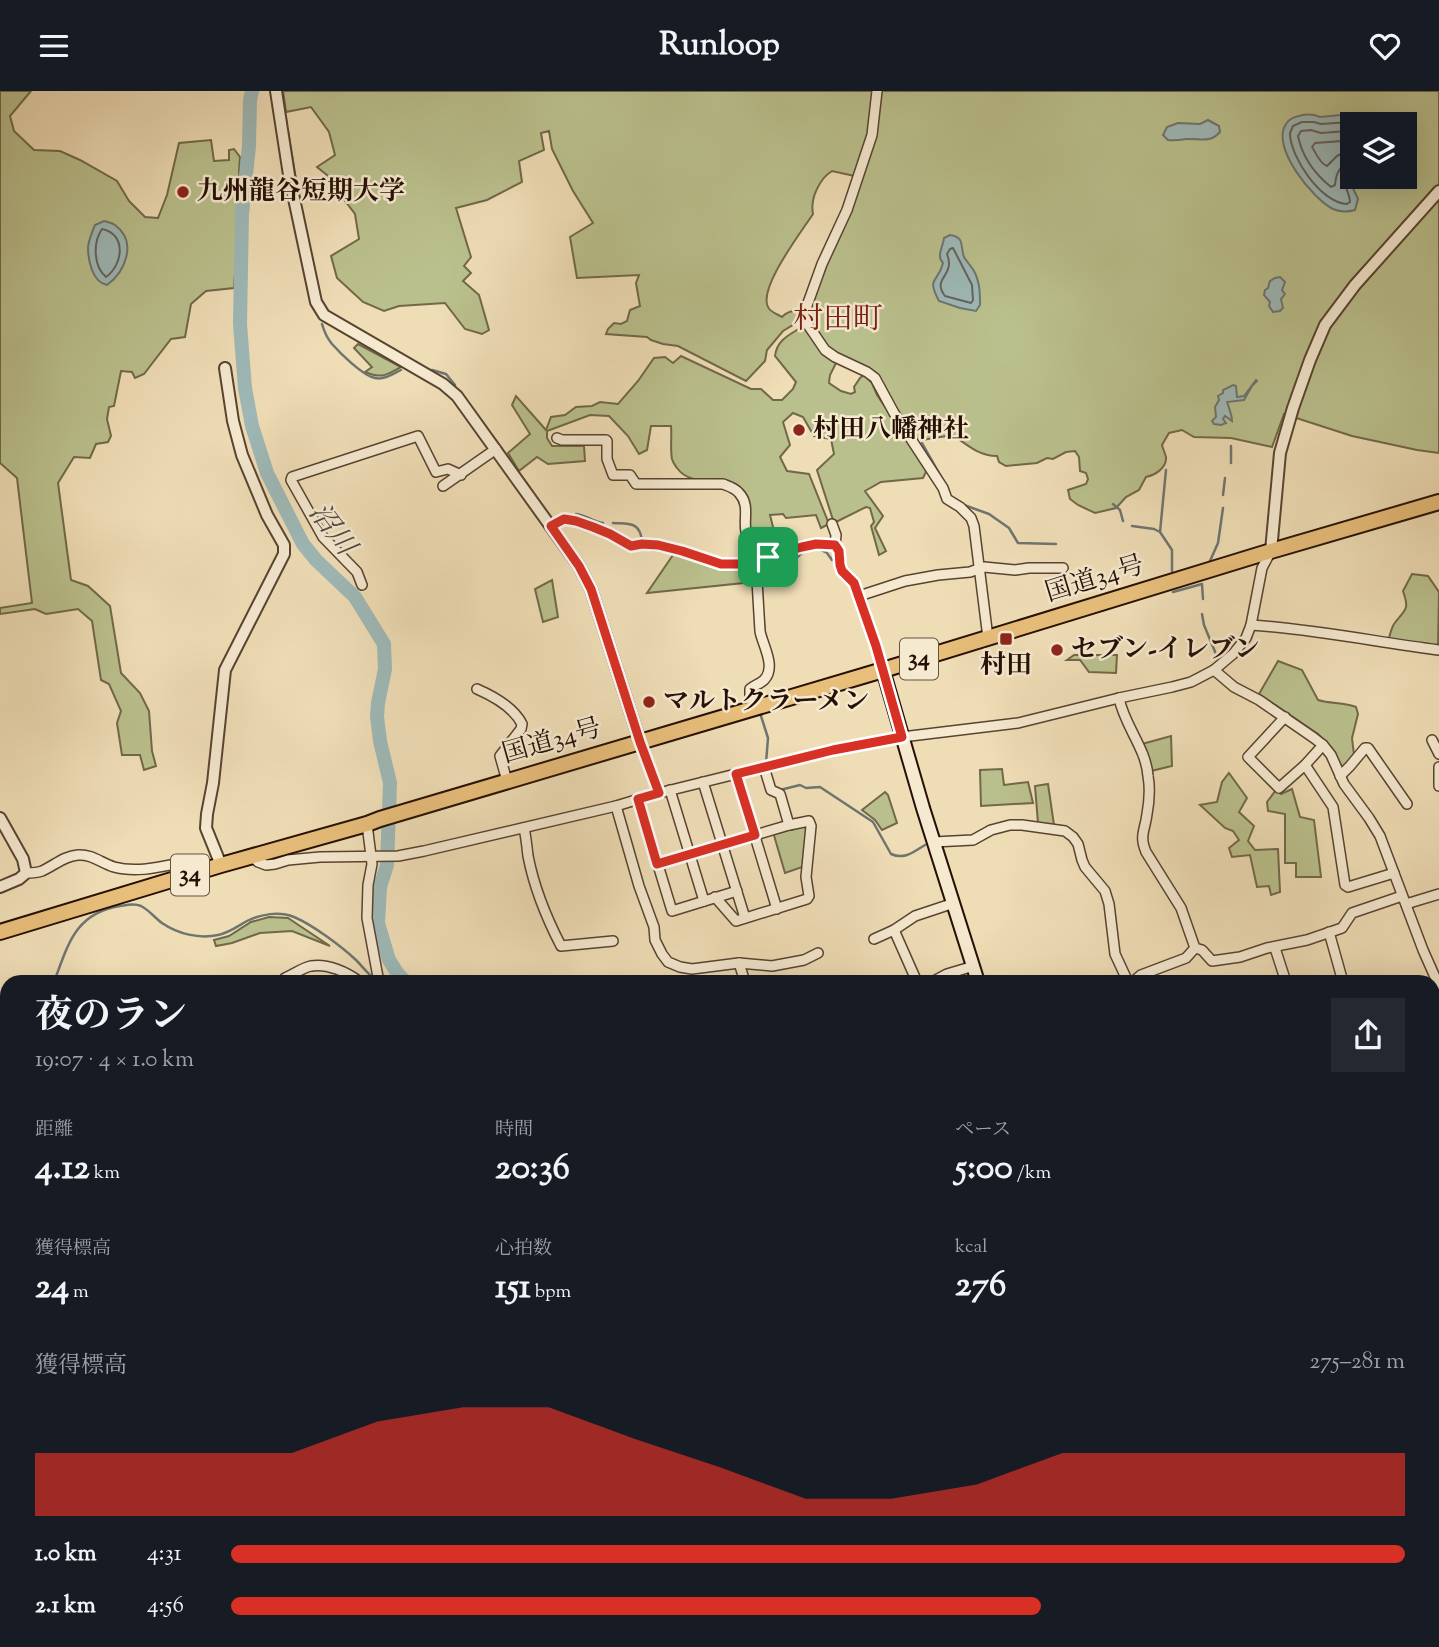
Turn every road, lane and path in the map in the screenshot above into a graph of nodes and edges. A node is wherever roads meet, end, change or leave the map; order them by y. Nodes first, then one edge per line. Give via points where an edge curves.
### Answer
1 (276, 91) edge
2 (877, 91) edge
3 (1439, 191) edge
4 (225, 368) dead end
5 (557, 437) dead end
6 (496, 449) junction
7 (461, 475) junction
8 (443, 486) dead end
9 (1439, 502) edge
10 (832, 524) dead end
11 (551, 526) junction
12 (835, 545) junction
13 (1271, 551) junction
14 (768, 557) junction
15 (756, 564) junction
16 (980, 568) junction
17 (1063, 568) dead end
18 (362, 585) dead end
19 (859, 596) junction
20 (1251, 625) junction
21 (988, 638) junction
22 (1439, 650) edge
23 (883, 670) junction
24 (1214, 670) junction
25 (477, 689) dead end
26 (1119, 698) junction
27 (753, 709) junction
28 (1285, 717) junction
29 (902, 737) junction
30 (1432, 740) dead end
31 (640, 742) junction
32 (1323, 744) junction
33 (1439, 754) edge
34 (1305, 765) junction
35 (764, 767) junction
36 (1439, 767) edge
37 (736, 774) junction
38 (1339, 776) junction
39 (507, 781) junction
40 (703, 782) junction
41 (1439, 786) edge
42 (670, 790) junction
43 (659, 793) junction
44 (638, 799) junction
45 (1407, 804) dead end
46 (616, 806) junction
47 (0, 818) edge
48 (373, 821) junction
49 (789, 825) junction
50 (524, 828) junction
51 (755, 835) junction
52 (934, 842) junction
53 (723, 845) junction
54 (371, 855) junction
55 (690, 855) junction
56 (252, 856) junction
57 (657, 864) junction
58 (221, 865) junction
59 (205, 870) junction
60 (26, 873) junction
61 (1394, 873) junction
62 (0, 887) edge
63 (737, 891) junction
64 (1439, 894) edge
65 (715, 898) junction
66 (1404, 900) junction
67 (704, 901) junction
68 (954, 903) junction
69 (777, 909) junction
70 (746, 918) junction
71 (894, 930) junction
72 (0, 932) edge
73 (1329, 932) junction
74 (874, 939) dead end
75 (613, 941) dead end
76 (1275, 947) junction
77 (1195, 948) junction
78 (818, 953) dead end
79 (739, 964) junction
80 (974, 966) junction
81 (292, 975) edge
82 (347, 975) edge
83 (378, 975) edge
84 (743, 975) edge
85 (913, 975) edge
86 (945, 975) edge
87 (976, 975) edge
88 (1127, 975) edge
89 (1141, 975) edge
90 (1284, 975) edge
91 (1341, 975) edge
92 (1434, 975) edge

1 - 6 street via 316,302 324,315 443,384
2 - 16 street via 872,135 804,314 825,349 875,378 947,499 971,517
3 - 13 street via 1325,325 1280,453
4 - 58 street via 242,455 284,545 284,554 225,670 206,828
5 - 14 street via 606,440 613,474 630,475 636,484 723,484 733,488 744,502 747,540
6 - 7 street
6 - 11 street
7 - 8 street
7 - 18 street via 448,469 436,472 418,436 292,477 323,537 357,572
9 - 13 highway, 国道34号 / 34
10 - 12 street
11 - 15 street via 564,519 576,521 631,546 658,545 721,564
11 - 31 street via 591,589
12 - 14 street via 816,544
12 - 19 street via 842,571
13 - 20 street via 1262,568
13 - 21 highway, 国道34号 / 34
14 - 15 street
15 - 27 street via 768,674 750,689
16 - 17 street
16 - 19 street via 905,581
16 - 21 street
19 - 23 street
20 - 22 street
20 - 24 street via 1240,647
21 - 23 highway, 国道34号 / 34
23 - 27 highway, 国道34号 / 34
23 - 29 main road
24 - 26 street via 1191,682
24 - 28 street
25 - 39 street via 491,695 523,724 500,756
26 - 29 street via 1011,724
26 - 77 street via 1148,775 1142,843 1181,908
27 - 31 highway, 国道34号 / 34
28 - 32 street
28 - 34 street via 1248,757 1279,788
29 - 35 street
29 - 52 main road
30 - 33 street
31 - 39 highway, 国道34号 / 34
31 - 43 street
32 - 34 street
32 - 38 street
34 - 61 street via 1333,807 1345,885
35 - 37 street
35 - 49 street via 771,790 780,794
36 - 41 street
37 - 40 street
37 - 51 street
38 - 45 street via 1368,748
38 - 61 street via 1381,836
39 - 48 highway, 国道34号 / 34
40 - 42 street
40 - 53 street
42 - 43 street
42 - 55 street
43 - 44 street
44 - 46 street
44 - 57 street
46 - 50 street
46 - 79 street via 655,940 668,962 692,969
47 - 60 street
48 - 54 street
48 - 56 highway, 国道34号 / 34
49 - 51 street
49 - 69 street via 809,821 811,826 806,877 809,896
50 - 54 street via 398,856
50 - 75 street via 542,902 561,946
51 - 53 street
51 - 69 street
52 - 68 main road
52 - 88 street via 973,840 1010,825 1065,831 1078,844 1085,867 1105,891 1115,954
53 - 55 street
53 - 63 street
54 - 56 street via 266,865
54 - 83 street via 366,903
55 - 57 street
55 - 67 street
56 - 58 highway, 国道34号 / 34
57 - 67 street via 672,911
58 - 59 highway, 国道34号 / 34
59 - 60 street via 192,861 127,869 80,855
59 - 72 highway, 国道34号 / 34
60 - 62 street
61 - 66 street
63 - 65 street
63 - 70 street
64 - 66 street
65 - 67 street
65 - 70 street via 736,921
66 - 73 street via 1352,913 1342,928
66 - 92 street
68 - 71 street via 915,916
68 - 80 main road
69 - 70 street
71 - 74 street
71 - 85 street
73 - 76 street
73 - 91 street
76 - 77 street via 1212,961
76 - 90 street
77 - 89 street via 1186,958
78 - 79 street via 783,965
79 - 84 street
80 - 86 street
80 - 87 main road
81 - 82 street via 322,965

